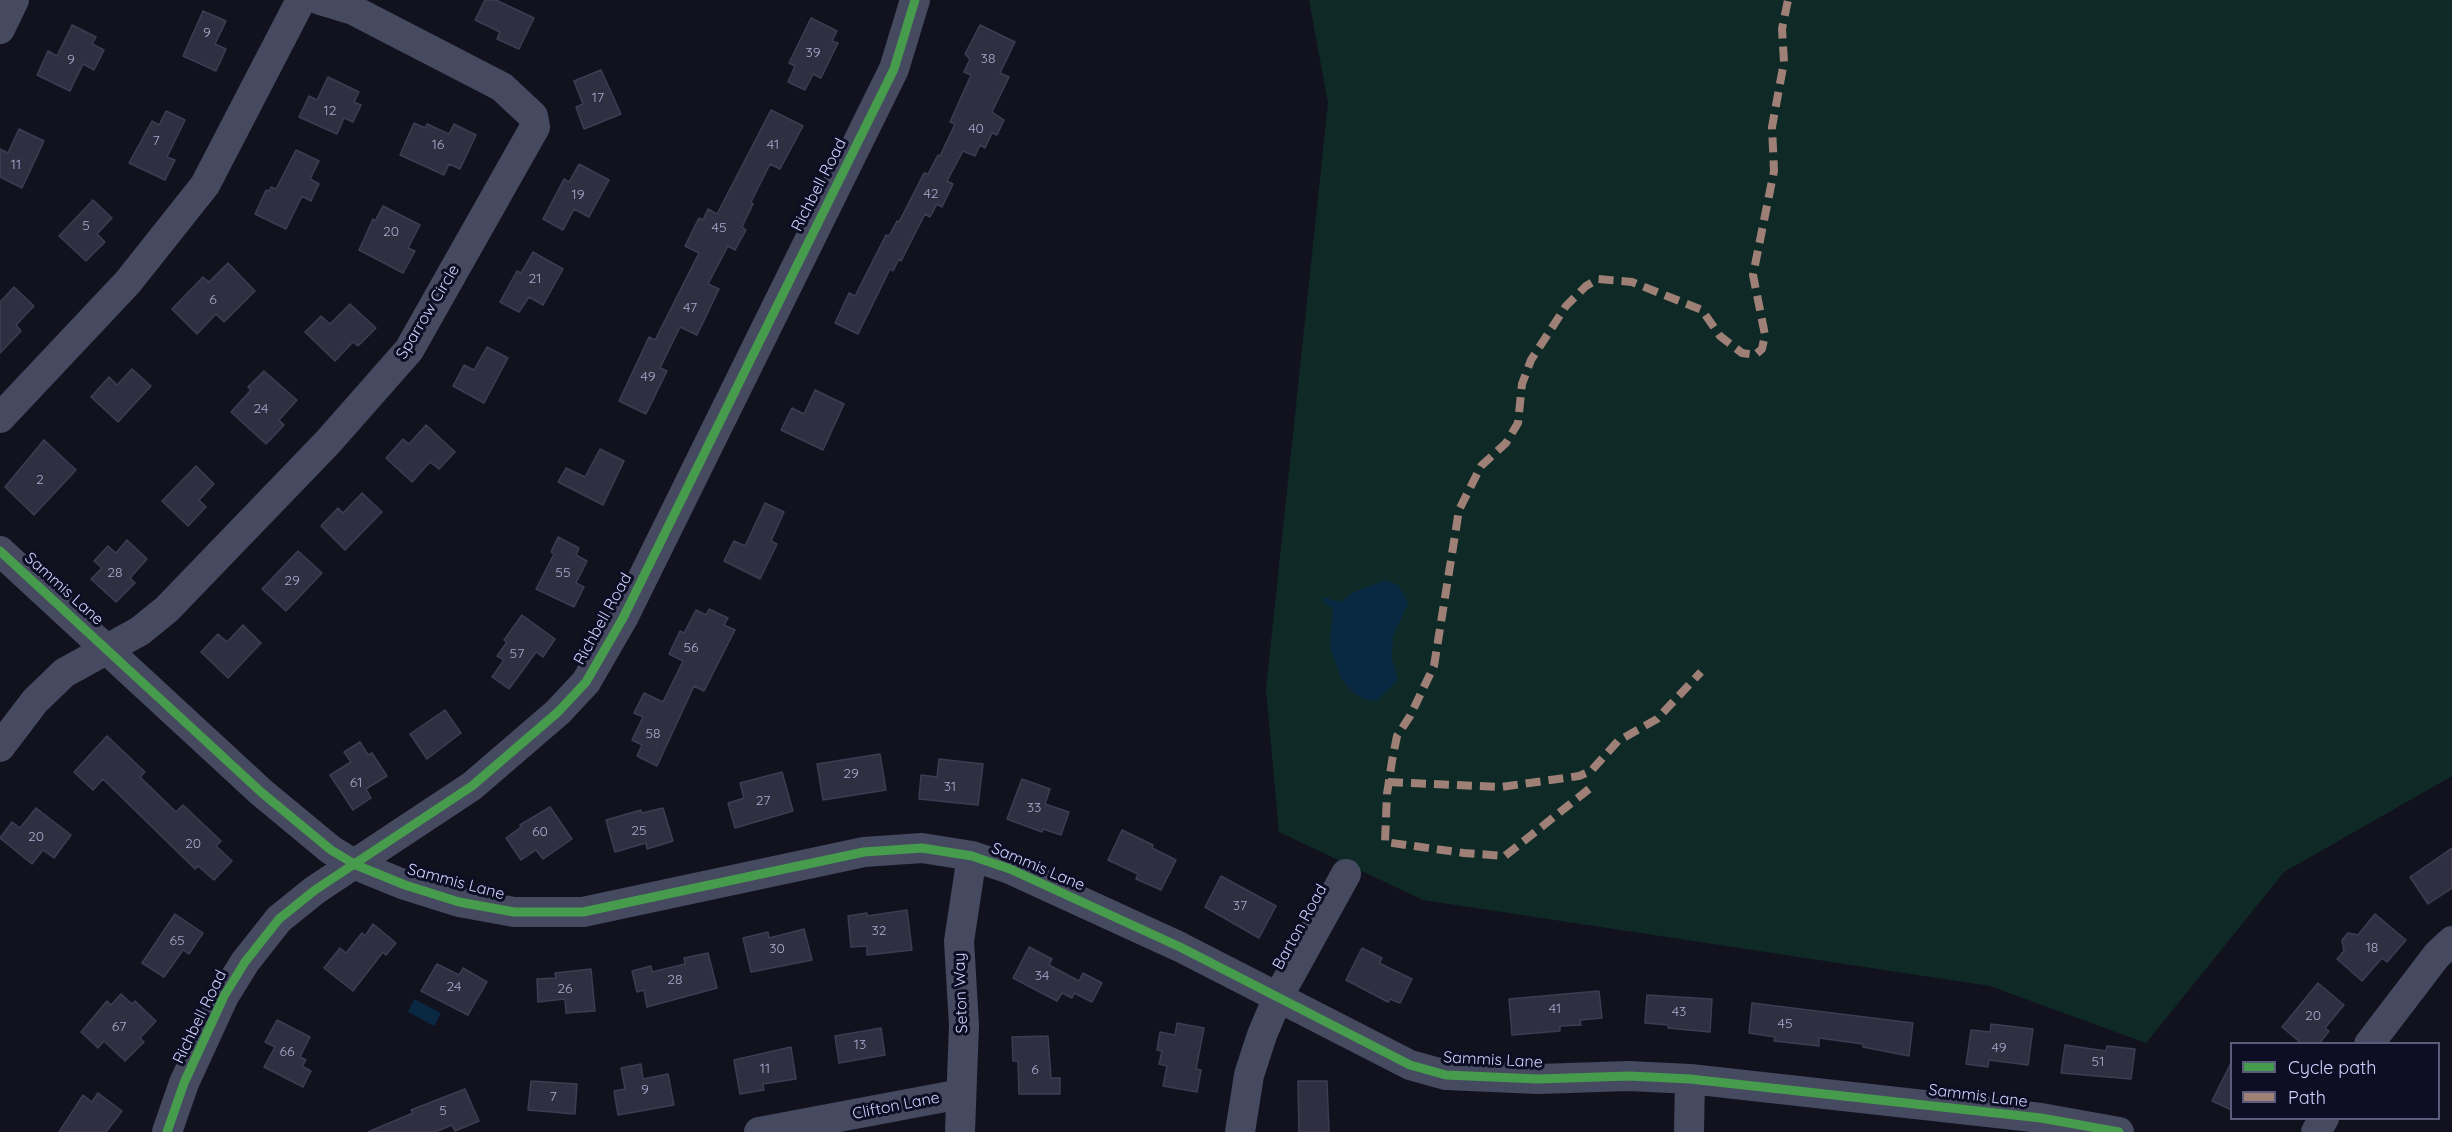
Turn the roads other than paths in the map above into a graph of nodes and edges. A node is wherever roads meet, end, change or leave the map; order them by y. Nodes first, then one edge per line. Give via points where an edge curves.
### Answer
1 (14, 0) edge
2 (301, 0) edge
3 (320, 0) edge
4 (915, 0) edge
5 (0, 29) edge
6 (0, 418) edge
7 (0, 551) edge
8 (107, 648) junction
9 (0, 747) edge
10 (972, 856) junction
11 (356, 865) junction
12 (1346, 874) dead end
13 (2452, 941) edge
14 (1278, 997) junction
15 (2371, 1042) edge
16 (1690, 1079) junction
17 (961, 1094) junction
18 (2040, 1125) edge
19 (166, 1132) edge
20 (759, 1132) edge
21 (960, 1132) edge
22 (1240, 1132) edge
23 (1689, 1132) edge
24 (2120, 1132) edge

1 - 5 street
2 - 6 street via 206,185 128,282
3 - 8 street, Sparrow Circle via 353,10 502,87 533,116 535,127 409,350 328,442 166,609 140,631
4 - 11 street, Richbell Road via 894,69 623,618 586,682 558,712 472,786
7 - 8 street, Sammis Lane
8 - 9 street, Sparrow Circle via 64,673 35,701
8 - 11 street, Sammis Lane via 261,792 331,850
10 - 11 street, Sammis Lane via 922,848 864,852 583,912 514,912 459,902
10 - 14 street, Sammis Lane via 1010,868
10 - 17 street, Seton Way via 959,941 964,1025
11 - 19 street, Richbell Road via 315,890 279,919 245,962 209,1029
12 - 14 street, Barton Road
13 - 15 street
14 - 16 street, Sammis Lane via 1410,1065 1446,1075
14 - 22 street, Barton Road via 1249,1075
16 - 18 street, Sammis Lane
16 - 23 street
17 - 20 street, Clifton Lane
17 - 21 street, Seton Way
18 - 24 street, Sammis Lane

